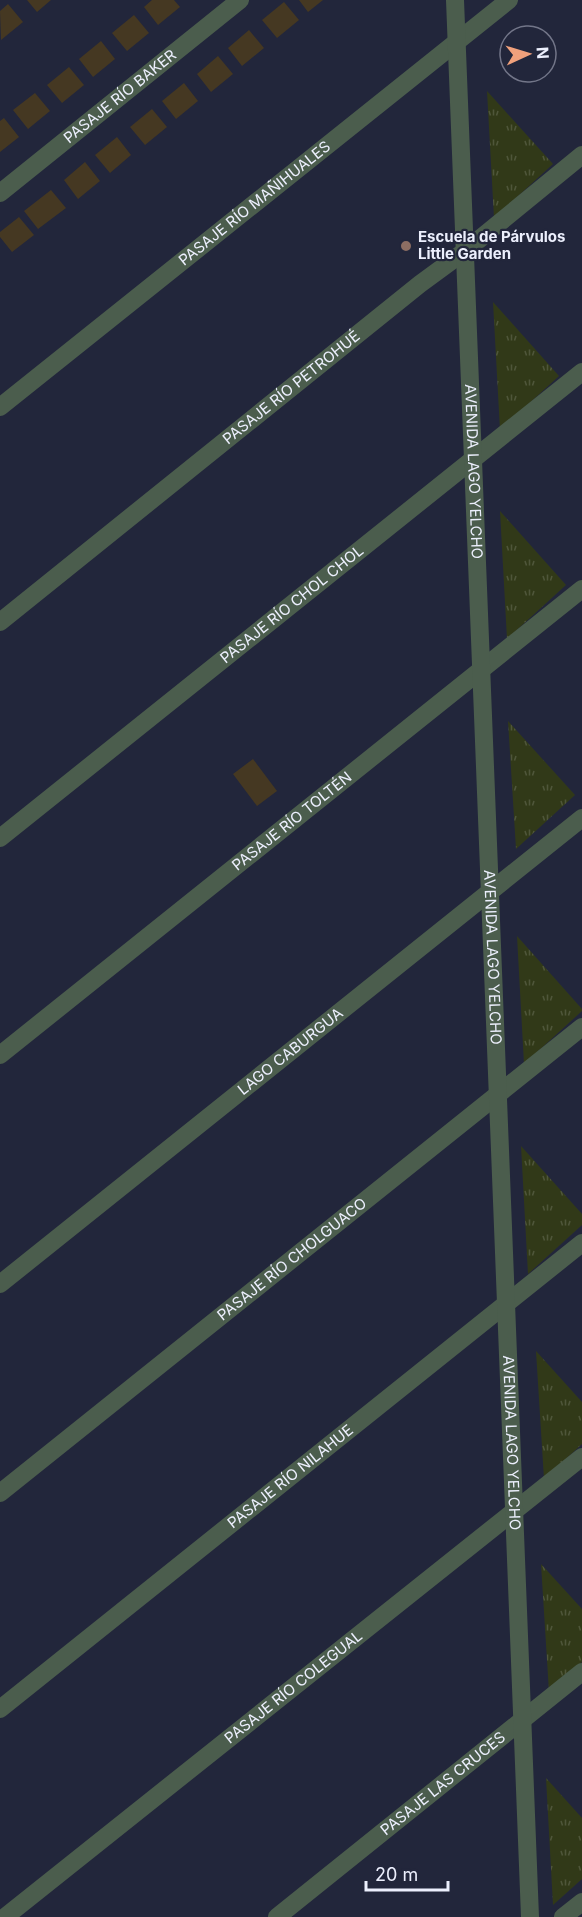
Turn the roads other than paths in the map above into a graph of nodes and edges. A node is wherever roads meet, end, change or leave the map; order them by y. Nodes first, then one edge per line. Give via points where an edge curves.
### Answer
1 (240, 0) edge
2 (455, 0) edge
3 (509, 0) edge
4 (457, 42) junction
5 (582, 155) edge
6 (0, 193) edge
7 (465, 251) junction
8 (582, 372) edge
9 (0, 407) edge
10 (473, 459) junction
11 (582, 589) edge
12 (0, 622) edge
13 (482, 669) junction
14 (582, 818) edge
15 (0, 838) edge
16 (490, 892) junction
17 (582, 1027) edge
18 (0, 1055) edge
19 (498, 1094) junction
20 (582, 1243) edge
21 (0, 1284) edge
22 (506, 1304) junction
23 (582, 1457) edge
24 (0, 1493) edge
25 (514, 1511) junction
26 (582, 1672) edge
27 (0, 1709) edge
28 (523, 1720) junction
29 (582, 1902) edge
30 (5, 1917) edge
31 (277, 1917) edge
32 (530, 1917) edge
33 (563, 1917) edge

1 - 6 street, PASAJE RÍO BAKER
2 - 4 street, AVENIDA LAGO YELCHO
3 - 4 street, PASAJE RÍO MAÑIHUALES
4 - 7 street, AVENIDA LAGO YELCHO
4 - 9 street, PASAJE RÍO MAÑIHUALES
5 - 7 street, PASAJE RÍO PETROHUÉ
7 - 10 street, AVENIDA LAGO YELCHO
7 - 12 street, PASAJE RÍO PETROHUÉ
8 - 10 street, PASAJE RÍO CHOL CHOL
10 - 13 street, AVENIDA LAGO YELCHO
10 - 15 street, PASAJE RÍO CHOL CHOL
11 - 13 street, PASAJE RÍO TOLTÉN
13 - 16 street, AVENIDA LAGO YELCHO
13 - 18 street, PASAJE RÍO TOLTÉN
14 - 16 street, LAGO CABURGUA
16 - 19 street, AVENIDA LAGO YELCHO
16 - 21 street, LAGO CABURGUA
17 - 19 street, PASAJE RÍO CHOLGUACO
19 - 22 street, AVENIDA LAGO YELCHO
19 - 24 street, PASAJE RÍO CHOLGUACO
20 - 22 street, PASAJE RÍO NILAHUE
22 - 25 street, AVENIDA LAGO YELCHO
22 - 27 street, PASAJE RÍO NILAHUE
23 - 25 street, PASAJE RÍO COLEGUAL
25 - 28 street, AVENIDA LAGO YELCHO
25 - 30 street, PASAJE RÍO COLEGUAL
26 - 28 street, PASAJE LAS CRUCES
28 - 31 street, PASAJE LAS CRUCES
28 - 32 street, AVENIDA LAGO YELCHO
29 - 33 street

